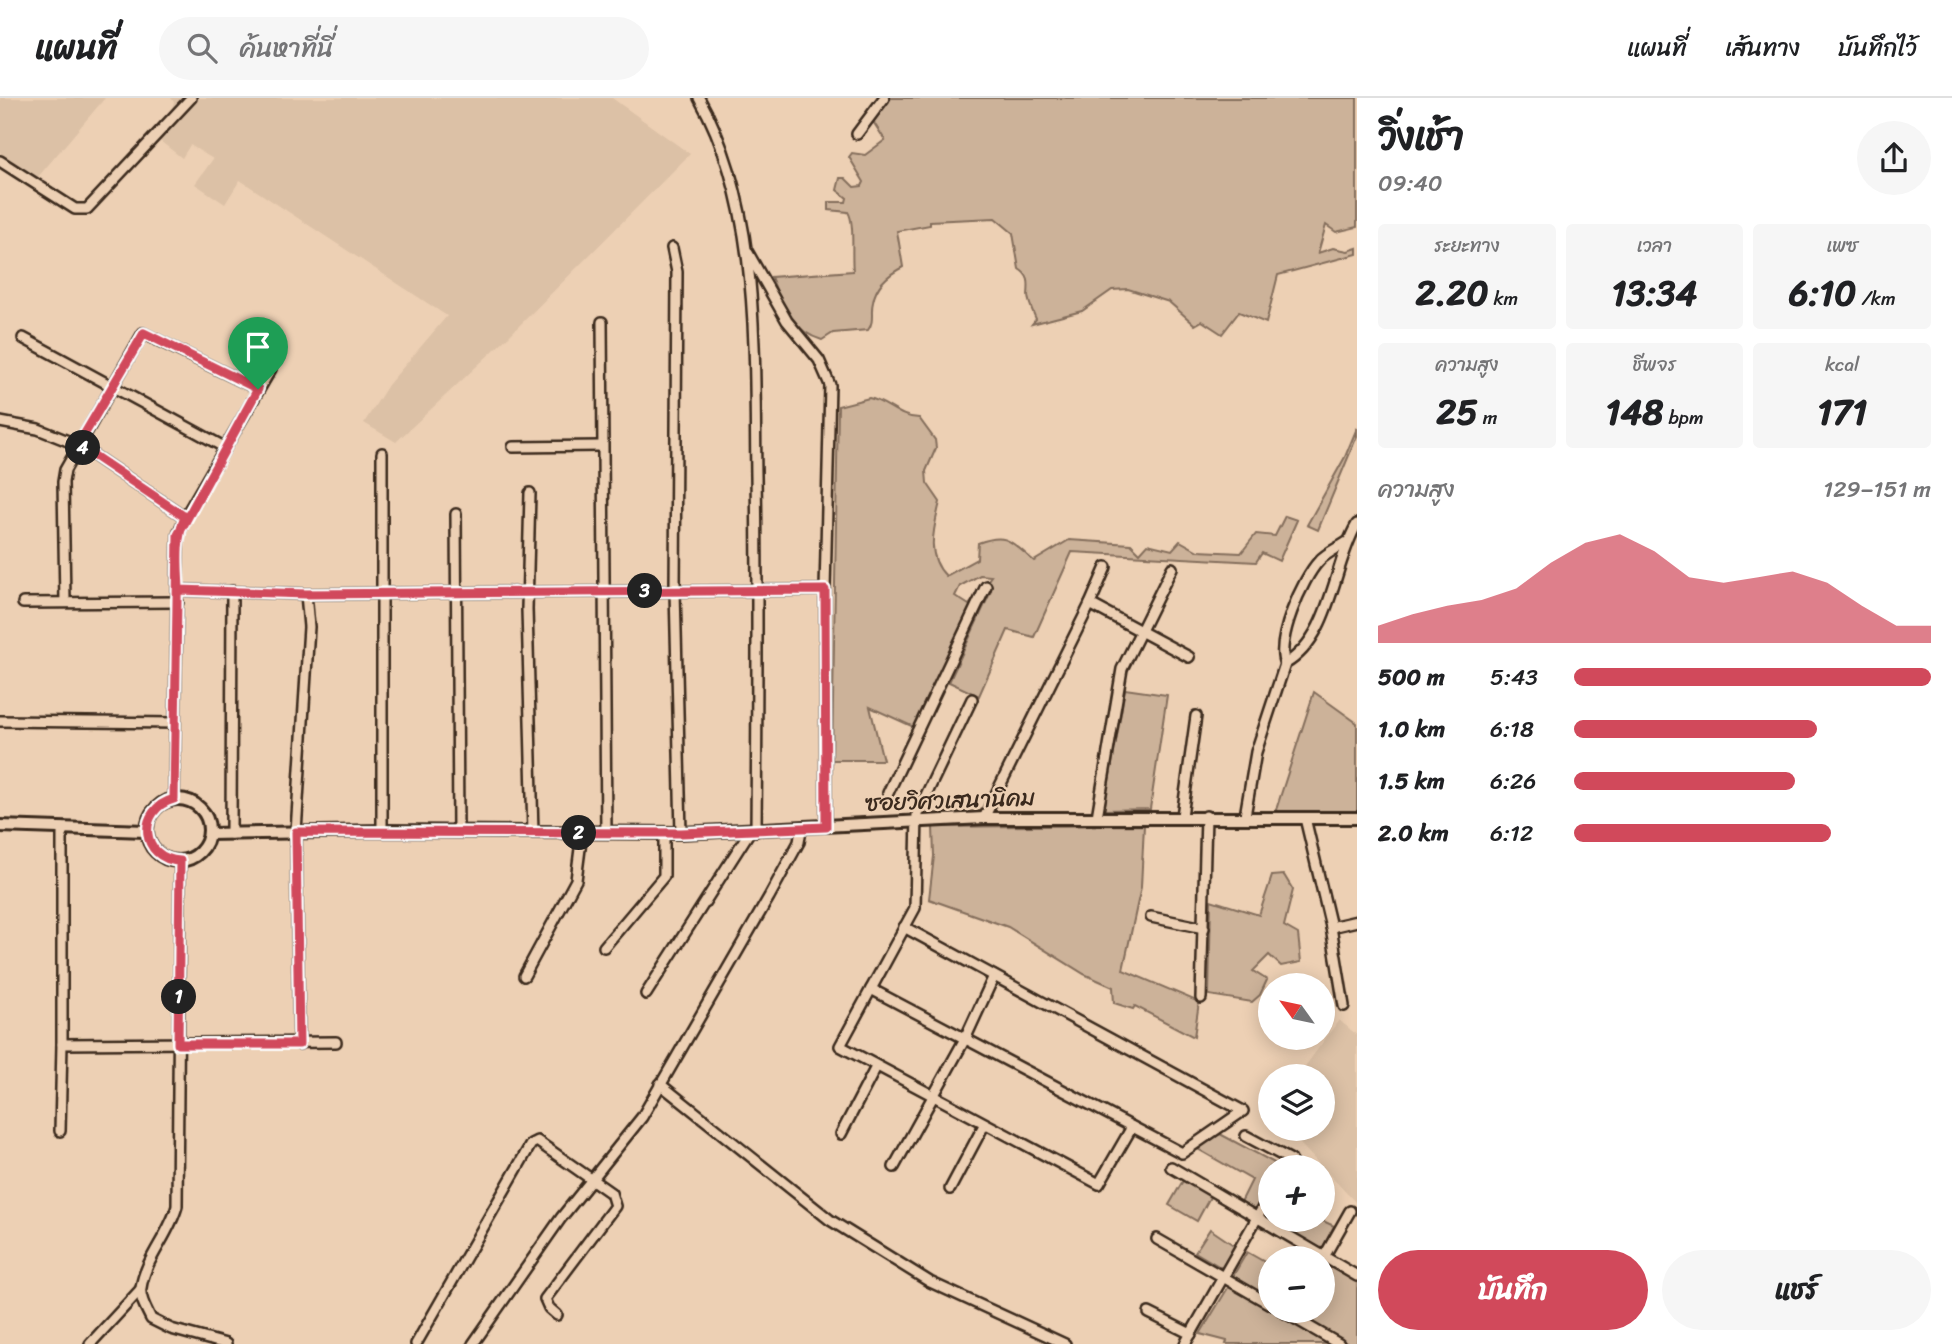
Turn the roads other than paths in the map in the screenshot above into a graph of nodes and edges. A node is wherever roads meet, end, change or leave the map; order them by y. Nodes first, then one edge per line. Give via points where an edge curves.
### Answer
1 (191, 98) edge
2 (699, 98) edge
3 (884, 98) edge
4 (857, 134) dead end
5 (0, 161) edge
6 (745, 247) junction
7 (672, 248) dead end
8 (602, 322) dead end
9 (23, 338) dead end
10 (271, 369) dead end
11 (111, 388) junction
12 (258, 389) junction
13 (0, 422) edge
14 (78, 445) junction
15 (601, 446) junction
16 (224, 447) junction
17 (513, 447) dead end
18 (382, 453) dead end
19 (530, 492) dead end
20 (456, 513) dead end
21 (185, 517) junction
22 (1357, 524) edge
23 (1347, 542) junction
24 (1106, 567) dead end
25 (1172, 568) dead end
26 (986, 586) dead end
27 (179, 590) junction
28 (758, 590) junction
29 (825, 590) junction
30 (232, 591) junction
31 (603, 591) junction
32 (675, 591) junction
33 (527, 592) junction
34 (382, 593) junction
35 (455, 593) junction
36 (306, 594) junction
37 (65, 601) junction
38 (178, 602) junction
39 (23, 603) dead end
40 (1090, 604) junction
41 (1140, 631) junction
42 (1189, 657) dead end
43 (1285, 664) junction
44 (972, 699) dead end
45 (1196, 716) dead end
46 (0, 721) edge
47 (175, 723) junction
48 (888, 793) dead end
49 (174, 799) junction
50 (1182, 816) junction
51 (1206, 816) junction
52 (1245, 816) junction
53 (1097, 817) junction
54 (984, 818) junction
55 (1305, 818) junction
56 (1357, 818) edge
57 (918, 822) junction
58 (0, 827) edge
59 (826, 827) junction
60 (62, 828) junction
61 (801, 830) junction
62 (146, 831) junction
63 (382, 831) junction
64 (753, 831) junction
65 (296, 832) junction
66 (458, 832) junction
67 (664, 832) junction
68 (533, 833) junction
69 (582, 833) junction
70 (606, 833) junction
71 (681, 833) junction
72 (209, 834) junction
73 (231, 834) junction
74 (180, 861) junction
75 (1151, 917) dead end
76 (1357, 921) edge
77 (904, 927) junction
78 (1331, 927) junction
79 (1204, 929) junction
80 (604, 947) dead end
81 (524, 976) dead end
82 (995, 976) junction
83 (871, 989) junction
84 (646, 995) dead end
85 (1201, 998) dead end
86 (1344, 1006) dead end
87 (966, 1037) junction
88 (336, 1042) dead end
89 (62, 1044) junction
90 (178, 1044) junction
91 (299, 1044) junction
92 (876, 1067) junction
93 (660, 1084) junction
94 (932, 1097) junction
95 (984, 1125) junction
96 (1132, 1127) junction
97 (60, 1131) dead end
98 (841, 1133) dead end
99 (1246, 1136) dead end
100 (1282, 1155) edge
101 (894, 1167) dead end
102 (1171, 1167) dead end
103 (593, 1180) junction
104 (950, 1189) dead end
105 (1350, 1211) dead end
106 (1257, 1218) junction
107 (1157, 1239) dead end
108 (1305, 1246) edge
109 (1330, 1246) edge
110 (1335, 1263) edge
111 (1357, 1276) edge
112 (1224, 1277) junction
113 (140, 1290) junction
114 (1258, 1297) edge
115 (1149, 1313) dead end
116 (557, 1315) dead end
117 (1303, 1323) edge
118 (1191, 1334) junction
119 (198, 1341) edge
120 (90, 1344) edge
121 (226, 1344) edge
122 (416, 1344) edge
123 (473, 1344) edge
124 (1065, 1344) edge
125 (1185, 1344) edge
126 (1339, 1344) edge

1 - 5 street via 87,209 75,209
2 - 6 street via 724,148
3 - 4 street
6 - 28 street via 754,321
6 - 29 street via 787,321 819,360 830,385
7 - 32 street via 678,312
8 - 15 street
9 - 11 street
10 - 12 street
11 - 12 street via 146,332
11 - 14 street
11 - 16 street
12 - 16 street
13 - 14 street via 38,429
14 - 21 street
14 - 37 street via 63,482
15 - 17 street
15 - 31 street
16 - 21 street
18 - 34 street
19 - 33 street
20 - 35 street
21 - 27 street via 178,535
22 - 23 street
23 - 43 street via 1338,578 1315,629 1298,656
23 - 43 street via 1319,561 1302,588 1289,617 1281,656
24 - 40 street
25 - 41 street
26 - 48 street
27 - 30 street
27 - 38 street
28 - 29 street
28 - 32 street
28 - 64 street
29 - 59 street
30 - 36 street
30 - 73 street
31 - 32 street
31 - 33 street
31 - 70 street
32 - 71 street
33 - 35 street
33 - 68 street
34 - 35 street
34 - 36 street
34 - 63 street
35 - 66 street
36 - 65 street via 309,627
37 - 38 street
37 - 39 street
38 - 47 street
40 - 41 street
40 - 54 street
41 - 42 street
41 - 53 street via 1122,669
43 - 52 street via 1256,752
44 - 57 street via 920,808
45 - 50 street
46 - 47 street
47 - 49 street
49 - 62 street via 151,813
49 - 72 street via 200,808
50 - 51 street, ซอยวิศวเสนานิคม
50 - 53 street, ซอยวิศวเสนานิคม
51 - 52 street, ซอยวิศวเสนานิคม
51 - 79 street
52 - 55 street, ซอยวิศวเสนานิคม
53 - 54 street, ซอยวิศวเสนานิคม
54 - 57 street, ซอยวิศวเสนานิคม
55 - 56 street, ซอยวิศวเสนานิคม
55 - 78 street
57 - 59 street, ซอยวิศวเสนานิคม
57 - 77 street via 916,898
58 - 60 street
59 - 61 street, ซอยวิศวเสนานิคม
60 - 62 street
60 - 89 street
61 - 64 street, ซอยวิศวเสนานิคม
61 - 93 street via 769,897
62 - 74 street via 160,857
63 - 65 street, ซอยวิศวเสนานิคม
63 - 66 street, ซอยวิศวเสนานิคม
64 - 71 street, ซอยวิศวเสนานิคม
64 - 84 street
65 - 73 street, ซอยวิศวเสนานิคม
65 - 91 street
66 - 68 street, ซอยวิศวเสนานิคม
67 - 70 street, ซอยวิศวเสนานิคม
67 - 71 street, ซอยวิศวเสนานิคม
67 - 80 street via 664,876
68 - 69 street, ซอยวิศวเสนานิคม
69 - 70 street, ซอยวิศวเสนานิคม
69 - 81 street via 576,880
72 - 73 street, ซอยวิศวเสนานิคม
72 - 74 street via 199,853
74 - 90 street
75 - 79 street
76 - 78 street
77 - 82 street
77 - 83 street
78 - 86 street
79 - 85 street
82 - 87 street
82 - 96 street via 1243,1111 1182,1153
83 - 87 street
83 - 92 street via 840,1046
87 - 94 street
87 - 96 street
88 - 91 street
89 - 90 street
89 - 97 street
90 - 91 street
90 - 113 street via 177,1206
92 - 94 street
92 - 98 street
93 - 103 street via 642,1117
93 - 124 street via 830,1220 929,1282
94 - 95 street
94 - 101 street
95 - 96 street via 1099,1184
95 - 104 street
99 - 100 street
102 - 106 street
103 - 116 street via 611,1193 615,1204 545,1298
103 - 122 street via 537,1141 531,1144
103 - 123 street
105 - 109 street
106 - 108 street
106 - 112 street
107 - 112 street
110 - 111 street
112 - 114 street
112 - 118 street
113 - 119 street via 151,1319
113 - 120 street
115 - 118 street
117 - 126 street
118 - 125 street
119 - 121 street

